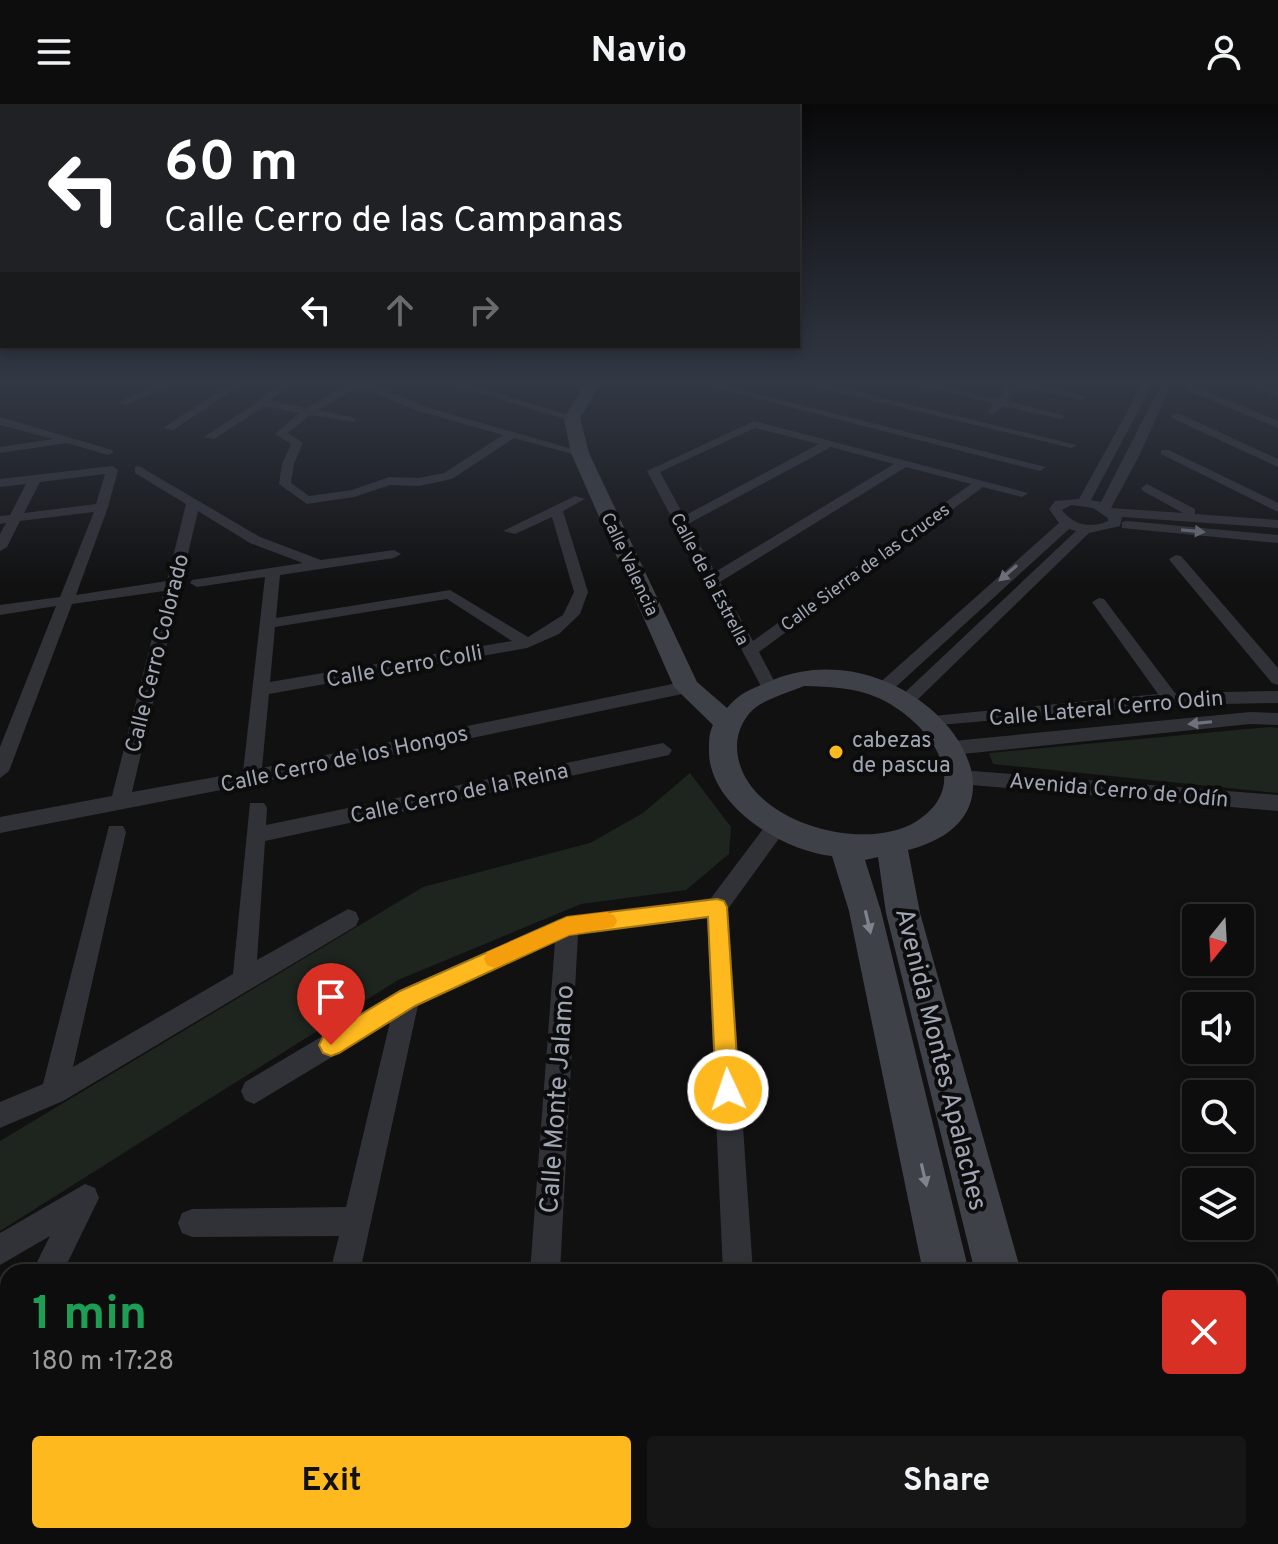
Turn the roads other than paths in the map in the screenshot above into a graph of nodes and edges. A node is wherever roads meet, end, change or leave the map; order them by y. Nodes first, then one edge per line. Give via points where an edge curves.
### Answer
1 (103, 450) edge
2 (294, 450) edge
3 (487, 450) edge
4 (570, 450) edge
5 (698, 450) edge
6 (817, 450) edge
7 (858, 450) edge
8 (971, 450) edge
9 (1112, 450) edge
10 (1136, 450) edge
11 (1252, 450) edge
12 (108, 452) dead end
13 (1165, 452) dead end
14 (580, 453) joint
15 (1276, 461) edge
16 (905, 462) junction
17 (1040, 467) dead end
18 (139, 470) dead end
19 (35, 479) junction
20 (981, 482) junction
21 (0, 483) edge
22 (1147, 488) dead end
23 (1022, 493) dead end
24 (579, 499) dead end
25 (1084, 501) junction
26 (193, 503) junction
27 (102, 507) junction
28 (1278, 508) edge
29 (556, 509) junction
30 (1110, 514) junction
31 (1197, 516) junction
32 (15, 518) junction
33 (0, 520) edge
34 (681, 523) junction
35 (1067, 523) junction
36 (1278, 524) edge
37 (1086, 529) junction
38 (510, 531) dead end
39 (1278, 539) edge
40 (0, 547) edge
41 (394, 554) dead end
42 (1176, 559) dead end
43 (318, 564) junction
44 (273, 571) junction
45 (714, 579) junction
46 (197, 583) dead end
47 (172, 585) junction
48 (66, 601) junction
49 (1099, 602) dead end
50 (0, 610) edge
51 (266, 624) junction
52 (527, 643) junction
53 (749, 652) junction
54 (1278, 679) edge
55 (769, 686) junction
56 (687, 687) junction
57 (259, 690) junction
58 (894, 695) junction
59 (1278, 697) edge
60 (1170, 699) junction
61 (1278, 719) edge
62 (726, 722) junction
63 (933, 722) junction
64 (953, 748) junction
65 (663, 750) dead end
66 (0, 771) edge
67 (252, 777) junction
68 (960, 777) junction
69 (120, 803) junction
70 (1278, 803) edge
71 (257, 808) dead end
72 (0, 825) edge
73 (776, 827) junction
74 (116, 832) dead end
75 (255, 835) junction
76 (892, 845) junction
77 (845, 847) junction
78 (717, 907) junction
79 (348, 919) dead end
80 (567, 926) junction
81 (244, 981) junction
82 (408, 998) junction
83 (254, 1091) dead end
84 (54, 1092) junction
85 (0, 1115) edge
86 (357, 1221) junction
87 (192, 1223) dead end
88 (0, 1250) edge
89 (51, 1264) edge
90 (347, 1264) edge
91 (546, 1264) edge
92 (738, 1264) edge
93 (944, 1264) edge
94 (996, 1264) edge

1 - 12 street
2 - 3 street via 285,484 307,500 389,481 448,476
4 - 14 street
5 - 34 street, Calle de la Estrella via 653,471
6 - 34 street
7 - 16 street
8 - 17 street
9 - 25 street
10 - 30 street
11 - 15 street
13 - 28 street
14 - 56 street, Calle Valencia
16 - 20 street
16 - 45 street
18 - 26 street
19 - 21 street
19 - 27 street via 112,470
19 - 32 street
20 - 23 street
20 - 53 street, Calle Sierra de las Cruces
22 - 31 street
24 - 29 street
25 - 30 street
25 - 35 street via 1055,509
26 - 43 street via 255,540
26 - 47 street, Calle Cerro Colorado
27 - 32 street
27 - 48 street
29 - 38 street
29 - 52 street, Calle Cerro Colli via 581,592 580,605 561,626
30 - 31 street
30 - 37 street via 1102,529
30 -> 39 street
31 - 36 street
32 - 33 street
32 - 40 street
34 - 45 street, Calle de la Estrella
35 - 37 street
35 -> 58 street
37 - 58 street
41 - 43 street
42 - 54 street
43 - 44 street
44 - 46 street
44 - 51 street
45 - 53 street, Calle de la Estrella
47 - 48 street
47 - 69 street, Calle Cerro Colorado
48 - 50 street
48 - 66 street
49 - 60 street
51 - 52 street via 450,594
51 - 57 street
52 - 57 street, Calle Cerro Colli
53 - 55 street, Calle de la Estrella
55 - 58 street via 801,678 837,678
55 - 62 street via 743,701
56 - 62 street, Calle Valencia
56 - 67 street, Calle Cerro de los Hongos
57 - 67 street
58 - 63 street
59 - 60 street, Calle Lateral Cerro Odin
60 - 63 street, Calle Lateral Cerro Odin
61 -> 64 street, Avenida Cerro de Odín
62 - 73 street via 720,748 726,775 745,803
63 - 64 street
64 - 68 street
65 - 75 street, Calle Cerro de la Reina
67 - 69 street, Calle Cerro de los Hongos
68 - 70 street, Avenida Cerro de Odín
68 - 76 street via 954,805 933,828
69 - 72 street, Calle Cerro de los Hongos
71 - 75 street
73 - 77 street via 815,843
73 - 78 street
74 - 84 street
75 - 81 street
76 - 77 street
76 - 94 street, Avenida Montes Apalaches via 903,913
77 -> 93 street, Avenida Montes Apalaches via 865,911
78 - 80 street
78 - 92 street
79 - 81 street
80 - 82 street
80 - 91 street, Calle Monte Jalamo
81 - 84 street
82 - 83 street
82 - 86 street
84 - 85 street
86 - 87 street
86 - 90 street
88 - 89 street via 85,1198

